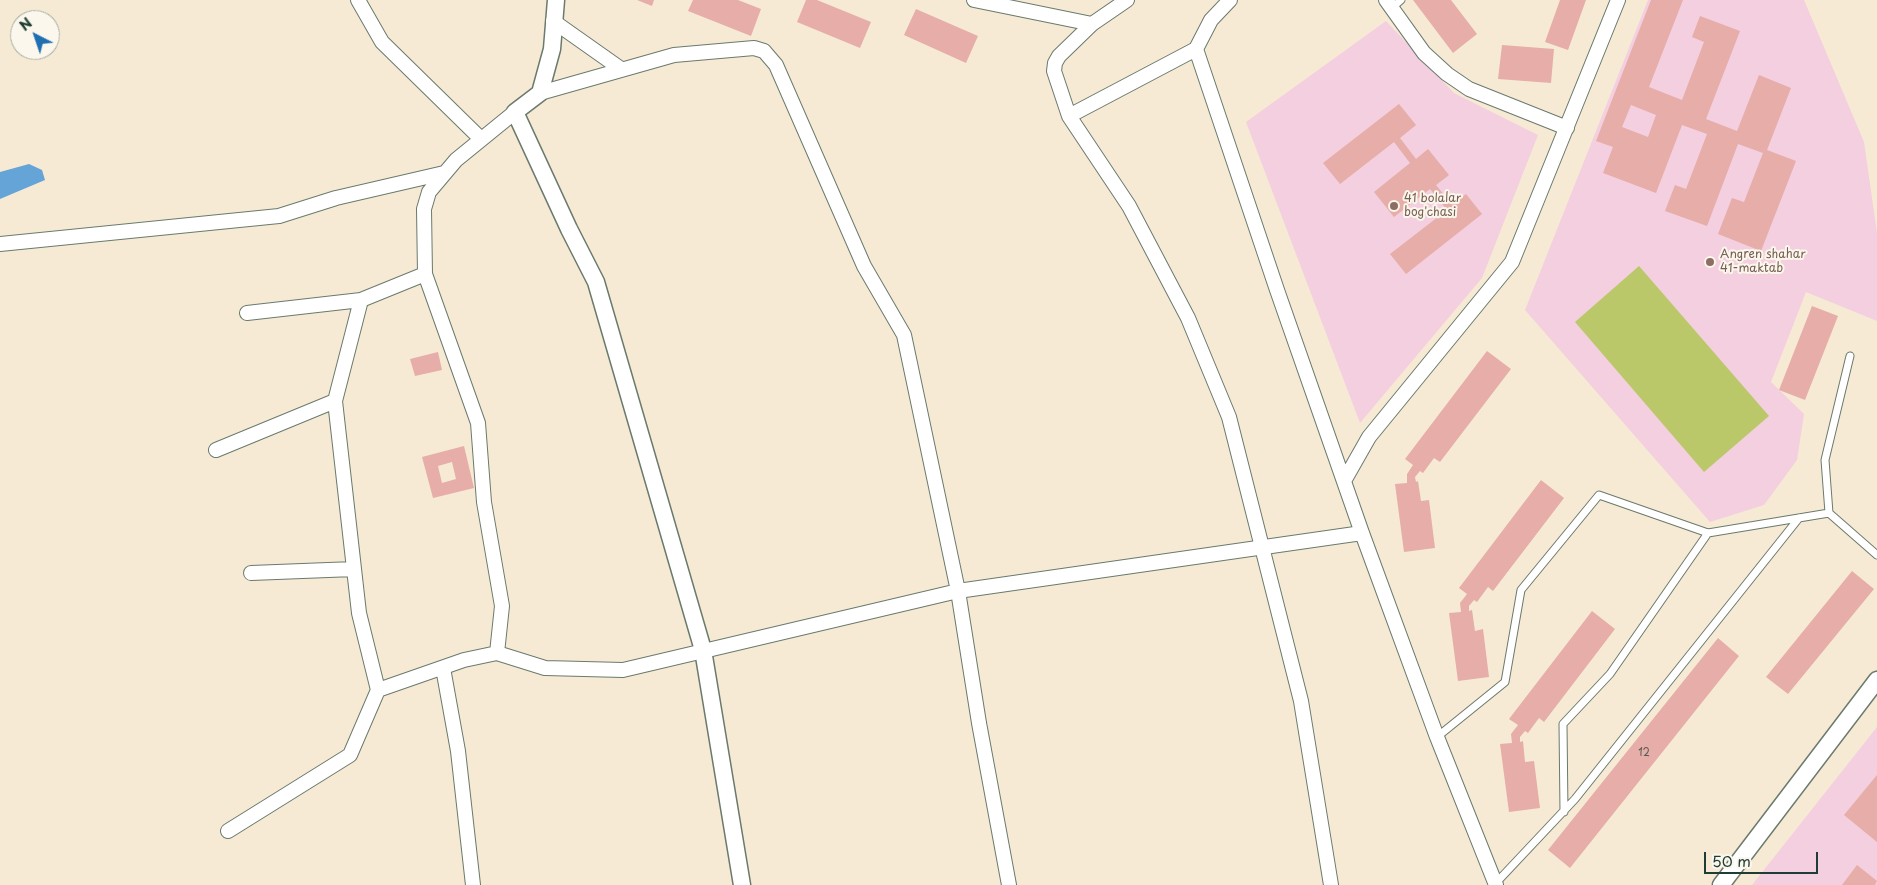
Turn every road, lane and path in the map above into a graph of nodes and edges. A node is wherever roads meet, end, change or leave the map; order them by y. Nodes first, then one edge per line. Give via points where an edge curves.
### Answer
1 (358, 0) edge
2 (556, 0) edge
3 (974, 0) edge
4 (1127, 0) edge
5 (1230, 0) edge
6 (1618, 0) edge
7 (1393, 3) edge
8 (553, 21) junction
9 (1092, 24) junction
10 (1196, 49) junction
11 (621, 69) junction
12 (540, 93) junction
13 (515, 112) junction
14 (1069, 116) junction
15 (1567, 128) junction
16 (480, 138) junction
17 (444, 173) junction
18 (0, 244) edge
19 (425, 274) junction
20 (361, 300) junction
21 (247, 314) dead end
22 (1850, 356) dead end
23 (335, 401) junction
24 (216, 450) dead end
25 (1344, 481) junction
26 (1829, 513) junction
27 (1799, 518) junction
28 (1362, 533) junction
29 (1708, 533) junction
30 (1261, 549) junction
31 (1877, 555) edge
32 (354, 569) junction
33 (251, 573) dead end
34 (958, 591) junction
35 (704, 650) junction
36 (497, 653) junction
37 (443, 668) junction
38 (1877, 680) edge
39 (378, 690) junction
40 (1437, 737) junction
41 (1564, 812) junction
42 (228, 830) dead end
43 (1496, 884) edge
44 (473, 885) edge
45 (742, 885) edge
46 (1009, 885) edge
47 (1331, 885) edge
48 (1721, 885) edge

1 - 16 street via 382,42
2 - 8 street
3 - 9 street
4 - 9 street
5 - 10 street via 1211,20
6 - 15 street
7 - 15 street via 1424,53 1447,74 1469,89
8 - 11 street
8 - 12 street via 552,49
9 - 14 street via 1055,63 1054,72
10 - 14 street
10 - 25 street
11 - 12 street
11 - 34 street via 674,55 754,48 764,51 773,61 864,266 904,336
12 - 13 street
13 - 16 street
13 - 35 street via 596,282
14 - 30 street via 1129,206 1188,318 1229,417
15 - 25 street via 1512,262 1369,437
16 - 17 street
17 - 18 street via 336,198 279,216
17 - 19 street via 429,192 424,209
19 - 20 street
19 - 36 street via 478,423 484,502 502,606
20 - 21 street
20 - 23 street
22 - 26 lane via 1825,460
23 - 24 street
23 - 32 street
25 - 28 street
26 - 27 lane
26 - 31 lane
27 - 29 lane
27 - 41 lane
28 - 30 street
28 - 40 street
29 - 40 lane via 1599,495 1521,590 1505,682
29 - 41 lane via 1610,674 1563,724
30 - 34 street
30 - 47 street via 1301,701
32 - 33 street
32 - 39 street via 359,613
34 - 35 street
34 - 46 street
35 - 36 street via 622,670 545,668
35 - 45 street
36 - 37 street
37 - 39 street
37 - 44 street via 458,751
38 - 48 street
39 - 42 street via 350,755
40 - 43 street
41 - 43 lane

